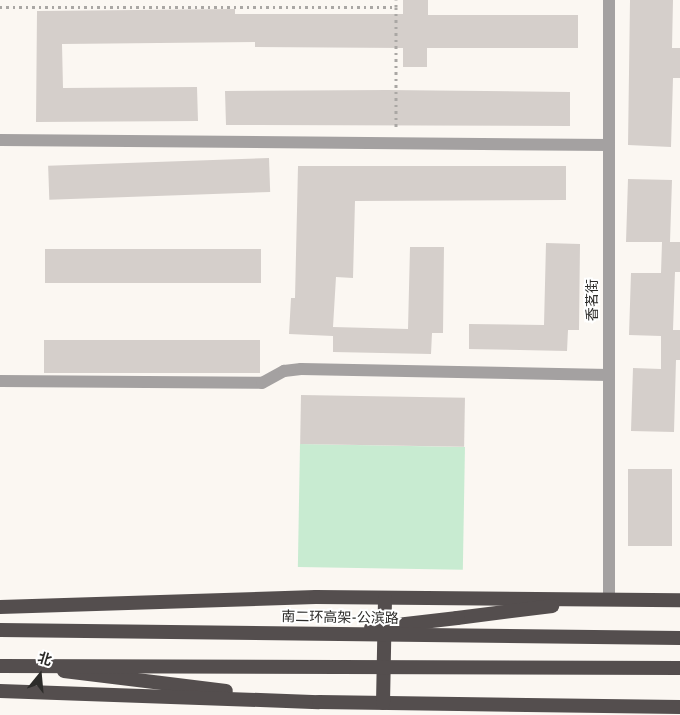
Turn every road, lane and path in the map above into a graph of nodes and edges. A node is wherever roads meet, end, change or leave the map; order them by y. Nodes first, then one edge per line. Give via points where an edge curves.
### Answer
1 (396, 0) edge
2 (610, 0) edge
3 (0, 7) edge
4 (396, 8) junction
5 (0, 140) edge
6 (397, 143) junction
7 (609, 145) junction
8 (609, 375) junction
9 (0, 381) edge
10 (385, 598) junction
11 (610, 599) junction
12 (680, 600) edge
13 (0, 607) edge
14 (0, 630) edge
15 (317, 635) junction
16 (680, 638) edge
17 (0, 666) edge
18 (22, 666) junction
19 (680, 668) edge
20 (0, 692) edge
21 (319, 702) junction
22 (383, 703) junction
23 (680, 707) edge

1 - 4 path
2 - 7 street, 香茗街
3 - 4 path
4 - 6 path
5 - 6 street
6 - 7 street
7 - 8 street, 香茗街
8 - 9 street via 301,369 284,371 262,383
8 - 11 street, 香茗街
10 - 11 highway
10 - 13 highway
10 - 22 highway
11 - 12 highway
11 - 15 highway, bridge
14 - 15 highway, 南二环高架-公滨路, bridge
15 - 16 highway, 南二环高架-公滨路, bridge
17 - 18 highway, bridge
18 - 19 highway, bridge
18 - 21 highway, bridge
20 - 21 highway
21 - 22 highway
22 - 23 highway

